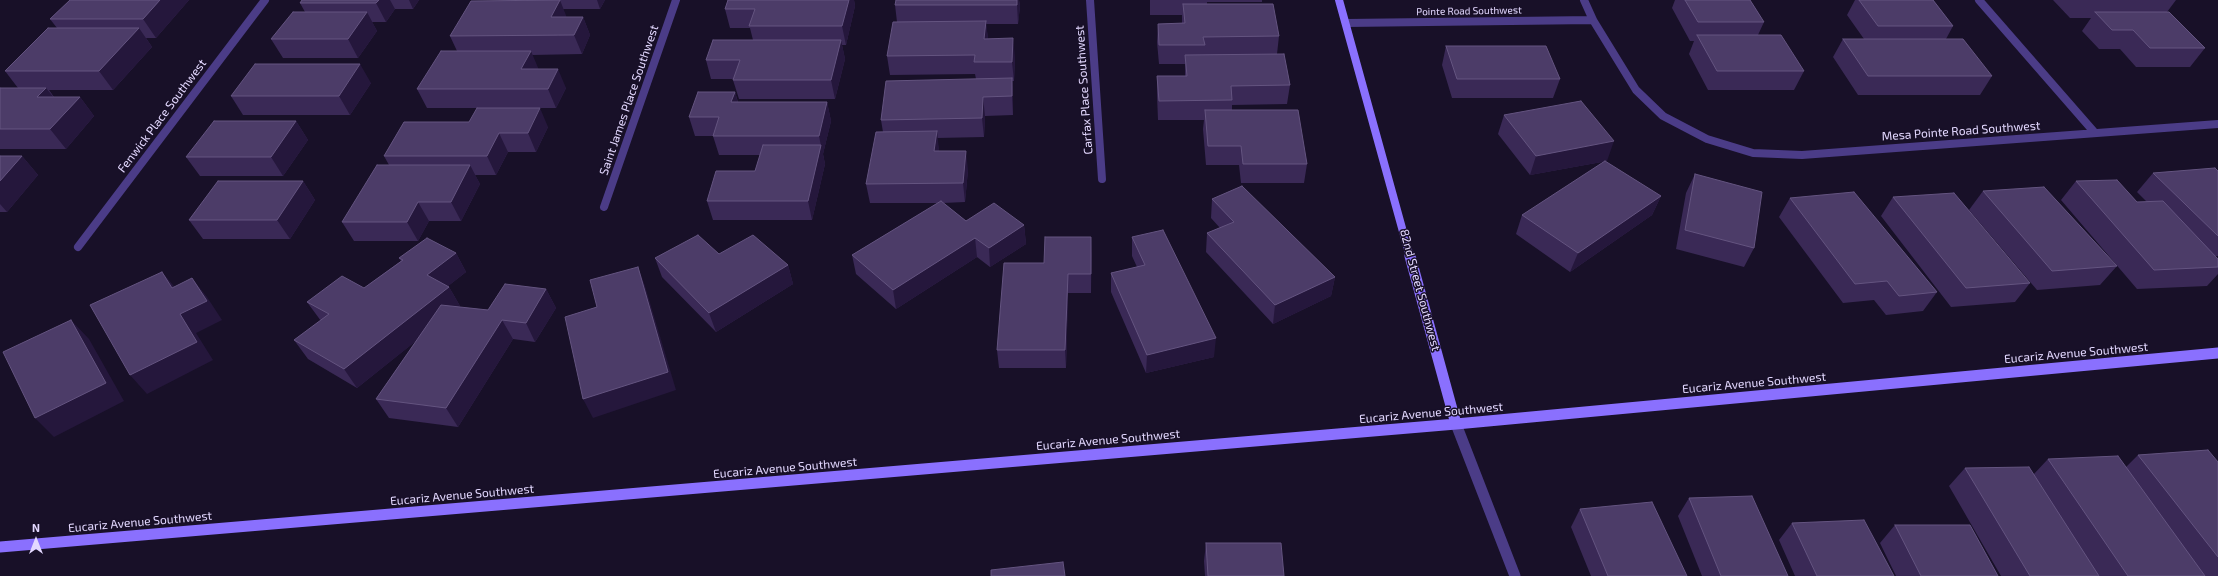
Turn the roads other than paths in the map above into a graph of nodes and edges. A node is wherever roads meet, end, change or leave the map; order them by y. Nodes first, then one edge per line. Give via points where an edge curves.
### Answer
1 (265, 0) edge
2 (676, 0) edge
3 (1090, 0) edge
4 (1339, 0) edge
5 (1584, 0) edge
6 (1979, 0) edge
7 (1593, 20) junction
8 (1346, 23) junction
9 (2218, 124) edge
10 (2095, 133) junction
11 (1102, 179) dead end
12 (604, 207) dead end
13 (78, 247) dead end
14 (2218, 353) edge
15 (1456, 424) junction
16 (0, 547) edge
17 (1515, 576) edge

1 - 13 street, Fenwick Place Southwest
2 - 12 street, Saint James Place Southwest
3 - 11 street, Carfax Place Southwest
4 - 8 street, 82nd Street Southwest
5 - 7 street, Mesa Pointe Road Southwest
6 - 10 street
7 - 8 street, Pointe Road Southwest
7 - 10 street, Mesa Pointe Road Southwest via 1636,90 1663,116 1707,139 1753,153 1802,155
8 - 15 street, 82nd Street Southwest
9 - 10 street, Mesa Pointe Road Southwest
14 - 15 street, Eucariz Avenue Southwest
15 - 16 street, Eucariz Avenue Southwest
15 - 17 street, 82nd Street Southwest

